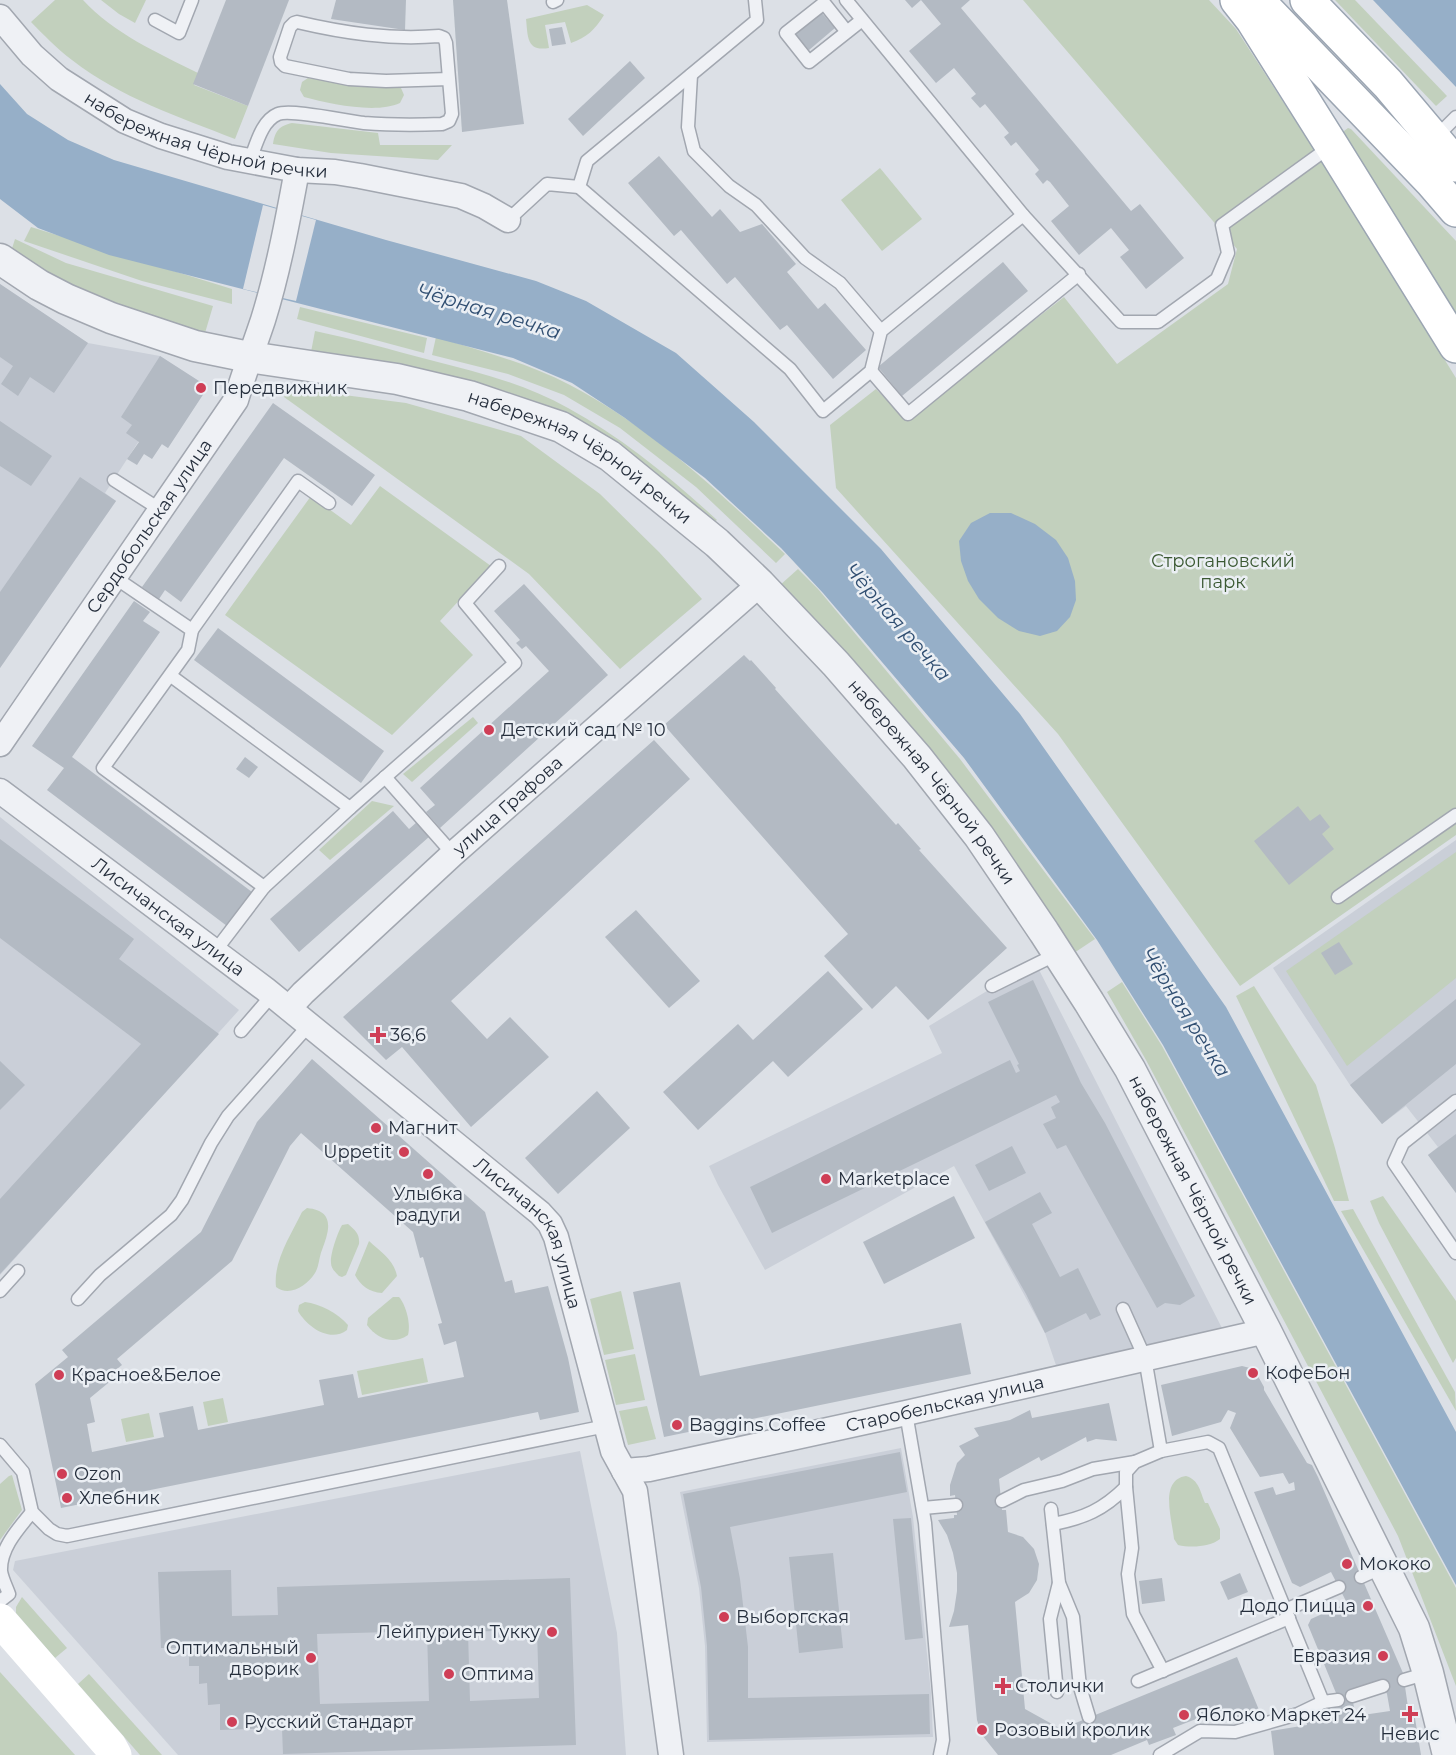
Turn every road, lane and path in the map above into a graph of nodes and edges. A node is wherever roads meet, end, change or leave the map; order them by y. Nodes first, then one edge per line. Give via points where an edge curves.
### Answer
1 (192, 0) edge
2 (755, 0) edge
3 (846, 0) edge
4 (1237, 0) edge
5 (1257, 0) edge
6 (1307, 0) edge
7 (0, 17) edge
8 (155, 20) dead end
9 (862, 20) junction
10 (847, 32) junction
11 (691, 75) junction
12 (449, 79) junction
13 (1388, 84) junction
14 (1452, 130) edge
15 (1332, 146) junction
16 (250, 160) junction
17 (1456, 165) edge
18 (297, 170) junction
19 (579, 187) junction
20 (1456, 210) edge
21 (1023, 215) junction
22 (508, 220) joint
23 (0, 259) edge
24 (1078, 274) junction
25 (881, 331) junction
26 (1456, 346) edge
27 (249, 357) junction
28 (871, 371) junction
29 (114, 480) dead end
30 (329, 502) dead end
31 (161, 510) junction
32 (499, 566) dead end
33 (114, 577) junction
34 (760, 584) junction
35 (192, 630) junction
36 (171, 676) junction
37 (0, 744) edge
38 (385, 777) junction
39 (0, 791) edge
40 (350, 808) junction
41 (1456, 815) edge
42 (453, 855) junction
43 (264, 886) junction
44 (1338, 897) dead end
45 (216, 950) junction
46 (1059, 954) junction
47 (992, 986) dead end
48 (281, 1001) junction
49 (309, 1025) junction
50 (241, 1031) dead end
51 (1456, 1101) edge
52 (1456, 1253) edge
53 (18, 1271) dead end
54 (0, 1291) edge
55 (78, 1299) dead end
56 (1123, 1308) dead end
57 (1266, 1331) junction
58 (1145, 1359) junction
59 (906, 1413) junction
60 (606, 1426) junction
61 (0, 1445) edge
62 (1161, 1451) junction
63 (1135, 1462) junction
64 (624, 1471) junction
65 (1125, 1487) junction
66 (1002, 1501) dead end
67 (956, 1505) dead end
68 (923, 1508) junction
69 (1051, 1509) dead end
70 (32, 1512) junction
71 (1053, 1524) junction
72 (1059, 1583) junction
73 (1339, 1587) dead end
74 (0, 1601) edge
75 (1287, 1614) junction
76 (0, 1620) edge
77 (1162, 1671) junction
78 (1138, 1681) dead end
79 (1383, 1686) dead end
80 (1057, 1692) dead end
81 (1352, 1696) dead end
82 (1338, 1700) dead end
83 (1323, 1702) junction
84 (1089, 1717) dead end
85 (116, 1755) edge
86 (671, 1755) edge
87 (940, 1755) edge
88 (1160, 1755) edge
89 (1448, 1755) edge

1 - 8 lane via 179,33
2 - 11 lane via 757,20
3 - 9 lane
4 - 15 main road
5 - 20 main road
6 - 13 main road
7 - 16 street, набережная Чёрной речки via 32,55 59,79 125,121 228,157
9 - 10 lane
9 - 21 lane
10 - 10 lane via 809,62 786,33 824,3
11 - 19 lane via 587,161
11 - 25 lane via 688,127 694,151 729,186 756,205 805,258 840,283
12 - 12 lane via 349,79 285,66 280,57 290,27 297,22 378,36 439,36 446,43
12 - 16 lane via 452,114 442,124 388,125 288,112 277,114 262,131
13 - 14 main road
13 - 17 main road
15 - 24 lane via 1222,225 1228,253 1217,279 1158,322 1121,322
15 - 26 main road
16 - 18 street, набережная Чёрной речки
18 - 22 street, набережная Чёрной речки via 335,172 461,196
18 - 27 street, Сердобольская улица via 263,319
19 - 22 lane via 548,184
19 - 28 lane via 789,369 823,411
21 - 24 lane
21 - 25 lane
23 - 27 street, набережная Чёрной речки via 39,285 111,318 195,346
24 - 28 lane via 908,414
25 - 28 lane
27 - 31 street, Сердобольская улица via 236,400
27 - 34 street, набережная Чёрной речки via 397,380 469,396 561,427 610,456 717,543
29 - 31 lane
30 - 35 lane via 298,482
31 - 33 street, Сердобольская улица
32 - 38 lane via 465,603 515,663
33 - 35 lane
33 - 37 street, Сердобольская улица
34 - 42 street, улица Графова
34 - 46 street, набережная Чёрной речки via 916,757 979,836
35 - 36 lane via 188,651
36 - 40 lane
36 - 43 lane via 103,768
38 - 40 lane
38 - 42 lane
39 - 45 street, Лисичанская улица
40 - 43 lane
41 - 44 lane
42 - 48 street, улица Графова via 303,993
43 - 45 lane
45 - 48 street, Лисичанская улица
46 - 47 lane
46 - 57 street, набережная Чёрной речки via 1130,1069
48 - 49 street, Лисичанская улица
48 - 50 lane
49 - 55 lane via 228,1116 171,1215 100,1275
49 - 60 street, Лисичанская улица via 550,1224
51 - 52 lane via 1403,1143 1394,1163
53 - 54 lane
56 - 58 lane
57 - 58 street, Старобельская улица
57 - 89 street, набережная Чёрной речки via 1373,1572 1414,1628 1416,1676
58 - 59 street, Старобельская улица
58 - 62 lane
59 - 64 street, Старобельская улица
59 - 68 lane
60 - 64 street, Лисичанская улица
60 - 70 lane via 67,1536 49,1529
61 - 70 lane via 23,1472
62 - 63 lane
62 - 75 lane via 1208,1442 1219,1448
63 - 65 lane via 1126,1472
63 - 66 lane via 1093,1469 1024,1490
64 - 86 street, Лисичанская улица via 635,1491
65 - 71 lane via 1097,1510
65 - 77 lane via 1132,1548 1128,1574 1133,1614
67 - 68 lane
68 - 87 lane via 943,1740
69 - 71 lane
70 - 74 lane via 1,1558 1,1572 9,1594
71 - 72 lane
72 - 80 lane via 1050,1619
72 - 84 lane via 1073,1617 1080,1687
73 - 75 lane
75 - 77 lane
75 - 83 lane
76 - 85 main road
77 - 78 lane
79 - 81 lane
82 - 83 lane
83 - 88 lane via 1298,1714 1235,1732 1200,1731

